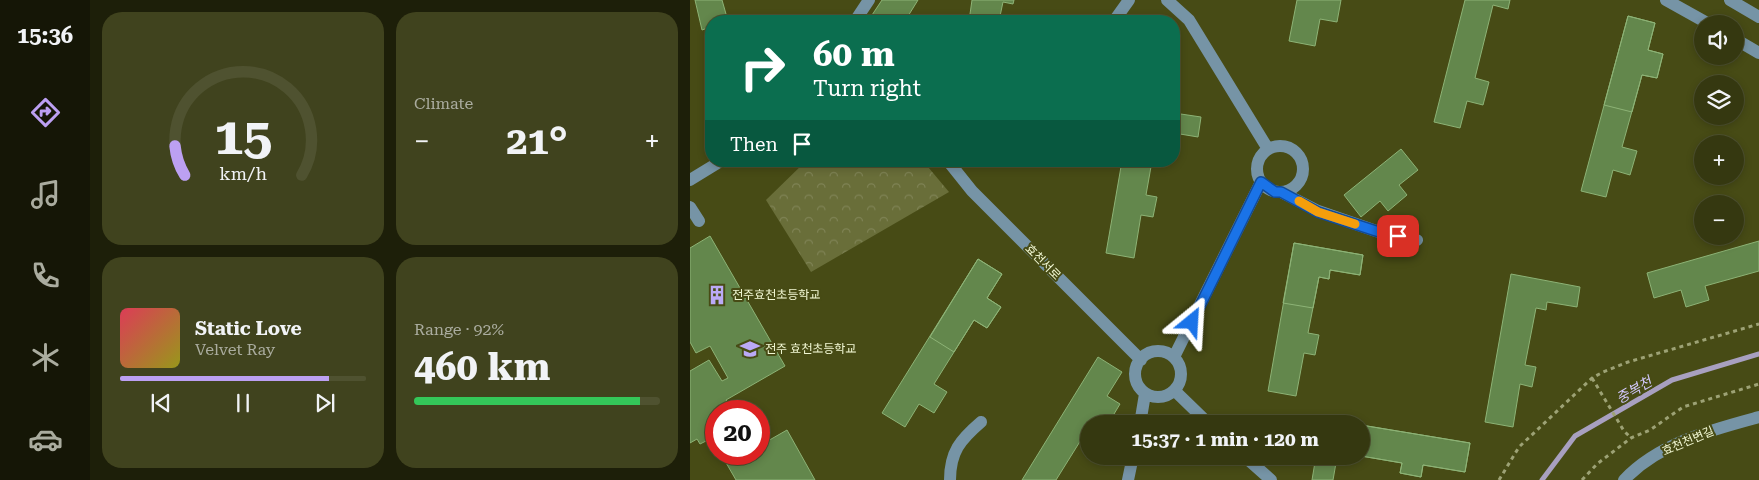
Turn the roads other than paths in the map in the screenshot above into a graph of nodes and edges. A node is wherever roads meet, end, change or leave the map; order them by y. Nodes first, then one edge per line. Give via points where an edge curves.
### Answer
1 (869, 0) edge
2 (1128, 0) edge
3 (1167, 0) edge
4 (1666, 0) edge
5 (1730, 0) edge
6 (859, 15) edge
7 (1118, 15) edge
8 (1694, 16) edge
9 (1759, 17) edge
10 (1744, 44) edge
11 (1759, 53) edge
12 (1268, 149) junction
13 (711, 167) edge
14 (953, 167) edge
15 (690, 180) edge
16 (1261, 182) junction
17 (1281, 192) junction
18 (690, 207) edge
19 (699, 221) dead end
20 (1417, 240) dead end
21 (1174, 357) junction
22 (1141, 360) junction
23 (1175, 391) junction
24 (1145, 394) junction
25 (1142, 415) edge
26 (1200, 415) edge
27 (1759, 417) edge
28 (981, 422) dead end
29 (1131, 465) edge
30 (1254, 465) edge
31 (950, 480) edge
32 (1128, 480) edge
33 (1271, 480) edge
34 (1624, 480) edge

1 - 6 street
2 - 7 street
3 - 12 street via 1189,20
4 - 8 street
5 - 9 street
10 - 11 street
12 - 16 street via 1258,160
12 - 17 street via 1282,145 1290,147 1303,164 1303,172 1296,185
13 - 15 street
14 - 22 street, 효천서로 via 972,191
16 - 17 street via 1275,192
16 - 21 street
17 - 20 street via 1318,212 1379,232
18 - 19 street
21 - 22 street via 1161,351 1147,354
21 - 23 street via 1182,370
22 - 24 street via 1136,382
23 - 24 street via 1160,398
23 - 26 street
24 - 25 street
27 - 34 street, 효천천변길 via 1708,431 1661,452
28 - 31 street via 963,437 950,464
29 - 32 street
30 - 33 street

